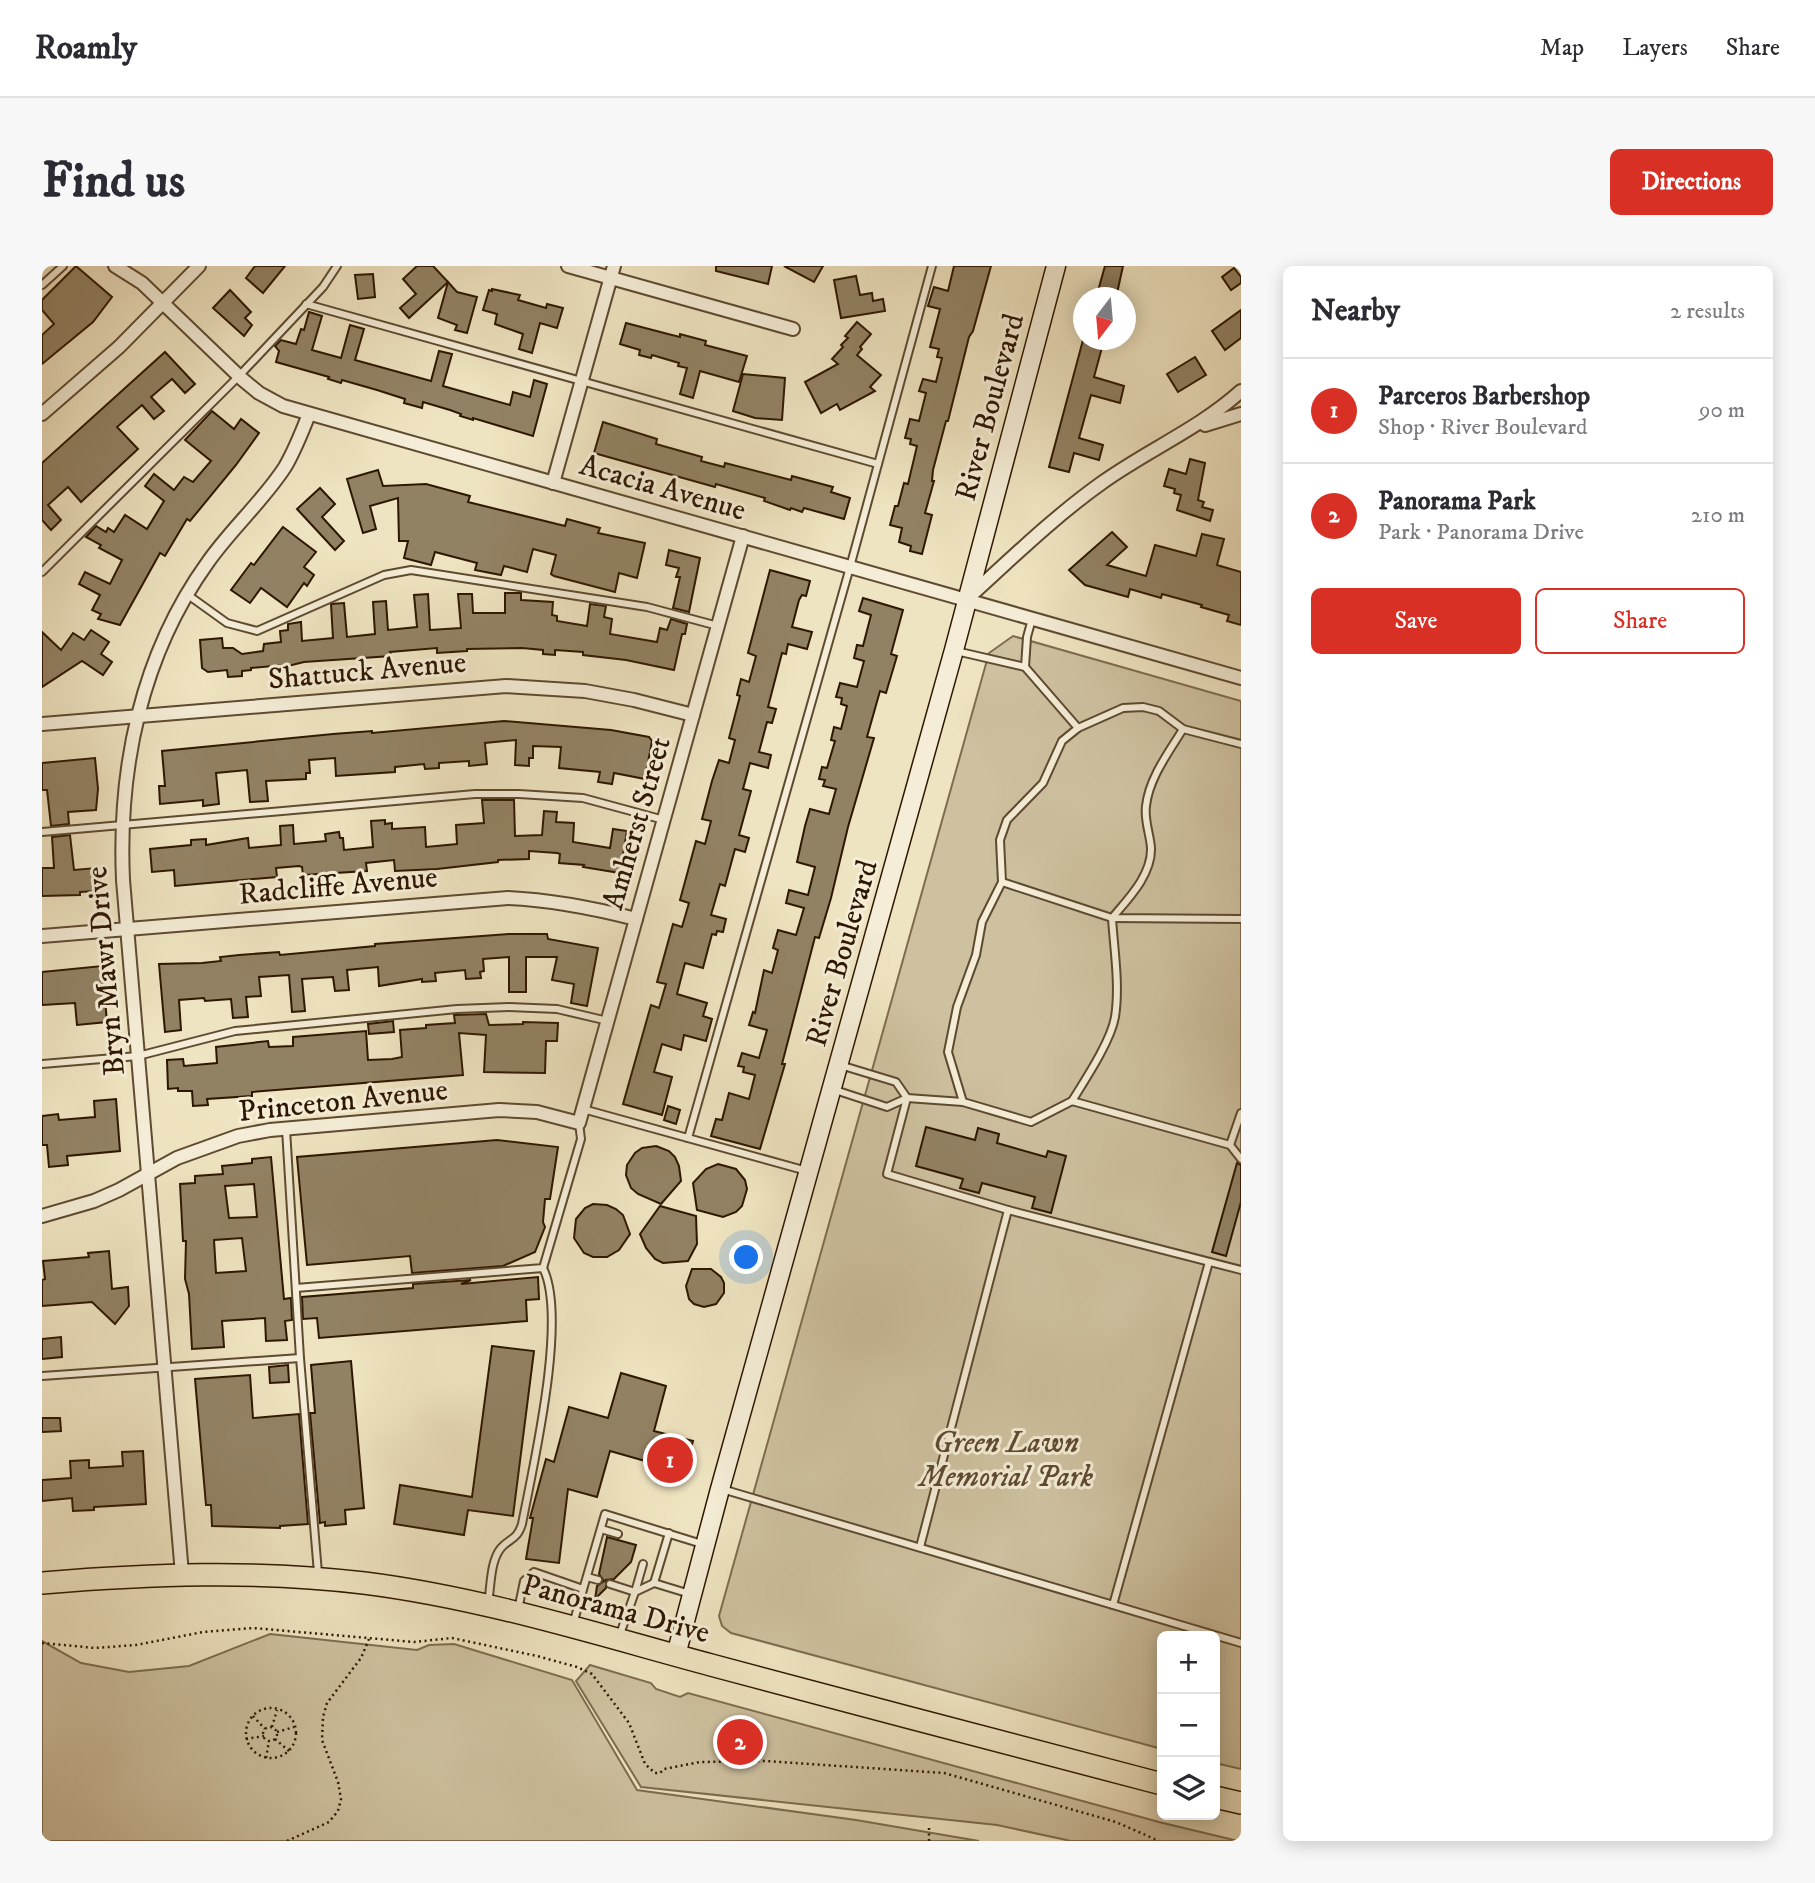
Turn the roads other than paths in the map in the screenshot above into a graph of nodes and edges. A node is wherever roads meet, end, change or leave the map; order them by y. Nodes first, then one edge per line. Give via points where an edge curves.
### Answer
1 (63, 266) edge
2 (115, 266) edge
3 (199, 266) edge
4 (337, 266) edge
5 (568, 266) edge
6 (932, 266) edge
7 (1056, 266) edge
8 (612, 272) edge
9 (42, 285) edge
10 (164, 303) junction
11 (306, 304) junction
12 (793, 329) dead end
13 (239, 376) junction
14 (582, 380) junction
15 (1241, 391) edge
16 (42, 414) edge
17 (309, 414) junction
18 (1241, 414) edge
19 (1184, 432) junction
20 (878, 464) junction
21 (553, 483) junction
22 (743, 537) junction
23 (850, 567) junction
24 (42, 572) edge
25 (187, 594) junction
26 (967, 599) junction
27 (1032, 619) junction
28 (718, 626) junction
29 (954, 650) junction
30 (1025, 667) junction
31 (1241, 678) edge
32 (693, 715) junction
33 (137, 716) junction
34 (42, 724) edge
35 (1078, 728) junction
36 (1183, 729) junction
37 (1241, 744) edge
38 (664, 820) junction
39 (122, 826) junction
40 (42, 832) edge
41 (1002, 882) junction
42 (1112, 918) junction
43 (636, 919) junction
44 (1241, 919) edge
45 (127, 929) junction
46 (42, 936) edge
47 (608, 1021) junction
48 (138, 1056) junction
49 (42, 1064) edge
50 (839, 1065) junction
51 (832, 1089) junction
52 (907, 1098) junction
53 (1072, 1101) junction
54 (963, 1102) junction
55 (583, 1109) junction
56 (1241, 1113) edge
57 (579, 1123) junction
58 (286, 1129) junction
59 (688, 1138) junction
60 (1230, 1146) junction
61 (1241, 1159) edge
62 (809, 1172) junction
63 (148, 1175) junction
64 (1008, 1210) junction
65 (42, 1216) edge
66 (1209, 1262) junction
67 (543, 1268) junction
68 (1241, 1270) edge
69 (296, 1288) junction
70 (300, 1358) junction
71 (164, 1367) junction
72 (42, 1376) edge
73 (720, 1489) junction
74 (601, 1529) junction
75 (669, 1533) junction
76 (618, 1534) dead end
77 (705, 1545) junction
78 (656, 1546) dead end
79 (920, 1547) junction
80 (664, 1549) junction
81 (643, 1564) dead end
82 (182, 1574) junction
83 (587, 1577) junction
84 (319, 1579) junction
85 (598, 1580) dead end
86 (42, 1583) edge
87 (654, 1583) junction
88 (610, 1584) dead end
89 (583, 1589) junction
90 (635, 1592) junction
91 (692, 1595) junction
92 (488, 1605) junction
93 (1113, 1605) junction
94 (517, 1612) junction
95 (573, 1626) junction
96 (618, 1639) junction
97 (1241, 1643) edge
98 (676, 1655) junction
99 (1157, 1783) edge
100 (1220, 1798) edge
101 (1241, 1803) edge

1 - 9 lane
2 - 10 street, Acacia Avenue
3 - 10 street
4 - 11 lane
5 - 8 street
6 - 20 lane
7 - 26 main road, River Boulevard
8 - 12 street
8 - 14 street
10 - 13 street, Acacia Avenue
10 - 16 street
11 - 13 lane
11 - 14 lane
13 - 17 street, Acacia Avenue via 259,393
13 - 24 lane
14 - 20 lane
14 - 21 street
15 - 19 street
17 - 21 street, Acacia Avenue
17 - 25 street, Bryn Mawr Drive via 285,467 231,530
18 - 19 street
19 - 26 street via 1062,513
20 - 23 lane
21 - 22 street, Acacia Avenue
22 - 23 street, Acacia Avenue
22 - 28 street, Amherst Street
23 - 26 street, Acacia Avenue
23 - 59 lane
25 - 28 lane via 227,623 257,631 384,575 411,570 647,607
25 - 33 street, Bryn Mawr Drive via 164,638
26 - 27 street, Acacia Avenue
26 - 29 main road, River Boulevard
27 - 30 lane
27 - 31 street, Acacia Avenue
28 - 32 street, Amherst Street
29 - 30 lane
29 - 50 main road, River Boulevard
30 - 35 lane
32 - 33 street, Shattuck Avenue via 585,691 506,686
32 - 38 street, Amherst Street
33 - 34 street, Shattuck Avenue
33 - 39 street, Bryn Mawr Drive
35 - 36 lane via 1123,708 1143,707 1159,711
35 - 41 lane via 1062,741 1043,783 1007,820 1000,840
36 - 37 lane
36 - 42 lane via 1153,780 1146,806 1151,850 1148,865
38 - 39 lane via 583,799 475,794
38 - 43 street, Amherst Street
39 - 40 lane
39 - 45 street, Bryn Mawr Drive
41 - 42 lane
41 - 54 lane via 982,922 948,1052
42 - 44 lane
42 - 53 lane via 1115,1019
43 - 45 street, Radcliffe Avenue via 582,905 508,898
43 - 47 street, Amherst Street
45 - 46 street, Radcliffe Avenue
45 - 48 street, Bryn Mawr Drive
47 - 48 lane via 556,1010 457,1009 235,1031
47 - 55 street, Amherst Street
48 - 49 lane
48 - 63 street, Bryn Mawr Drive
50 - 51 main road, River Boulevard
50 - 52 lane via 896,1082
51 - 52 lane via 887,1107
51 - 62 main road, River Boulevard
52 - 54 lane
52 - 64 lane via 887,1174
53 - 54 lane via 1031,1122
53 - 60 lane
55 - 57 street, Amherst Street
55 - 59 lane
56 - 60 lane
57 - 58 street, Princeton Avenue via 517,1110
57 - 67 lane via 581,1139
58 - 63 street, Princeton Avenue via 212,1144
58 - 69 lane
59 - 62 lane
60 - 61 lane
62 - 73 main road, River Boulevard
63 - 65 street, Princeton Avenue via 94,1201
63 - 71 street, Bryn Mawr Drive
64 - 66 lane
64 - 79 lane
66 - 68 lane
66 - 93 lane
67 - 69 lane
67 - 92 lane via 552,1306 542,1416 522,1524 514,1539 498,1552
69 - 70 lane
70 - 71 lane
70 - 84 lane
71 - 72 lane
71 - 82 street, Bryn Mawr Drive
73 - 77 main road, River Boulevard
73 - 79 lane
74 - 75 lane via 606,1514
74 - 76 lane
74 - 83 lane
75 - 77 lane
75 - 80 lane
77 - 91 main road, River Boulevard
78 - 80 lane
79 - 93 lane
80 - 87 lane
81 - 90 lane
82 - 84 main road, Panorama Drive
82 - 86 main road, Panorama Drive
83 - 85 lane
83 - 89 lane
84 - 92 main road, Panorama Drive
87 - 90 lane
87 - 91 lane
88 - 90 lane
89 - 94 lane via 534,1572 524,1581
89 - 95 lane
90 - 96 lane
91 - 98 main road, River Boulevard
92 - 94 main road, Panorama Drive
93 - 97 lane
94 - 95 main road, Panorama Drive
95 - 96 main road, Panorama Drive
96 - 98 main road, Panorama Drive
98 - 99 main road, Panorama Drive
100 - 101 main road

